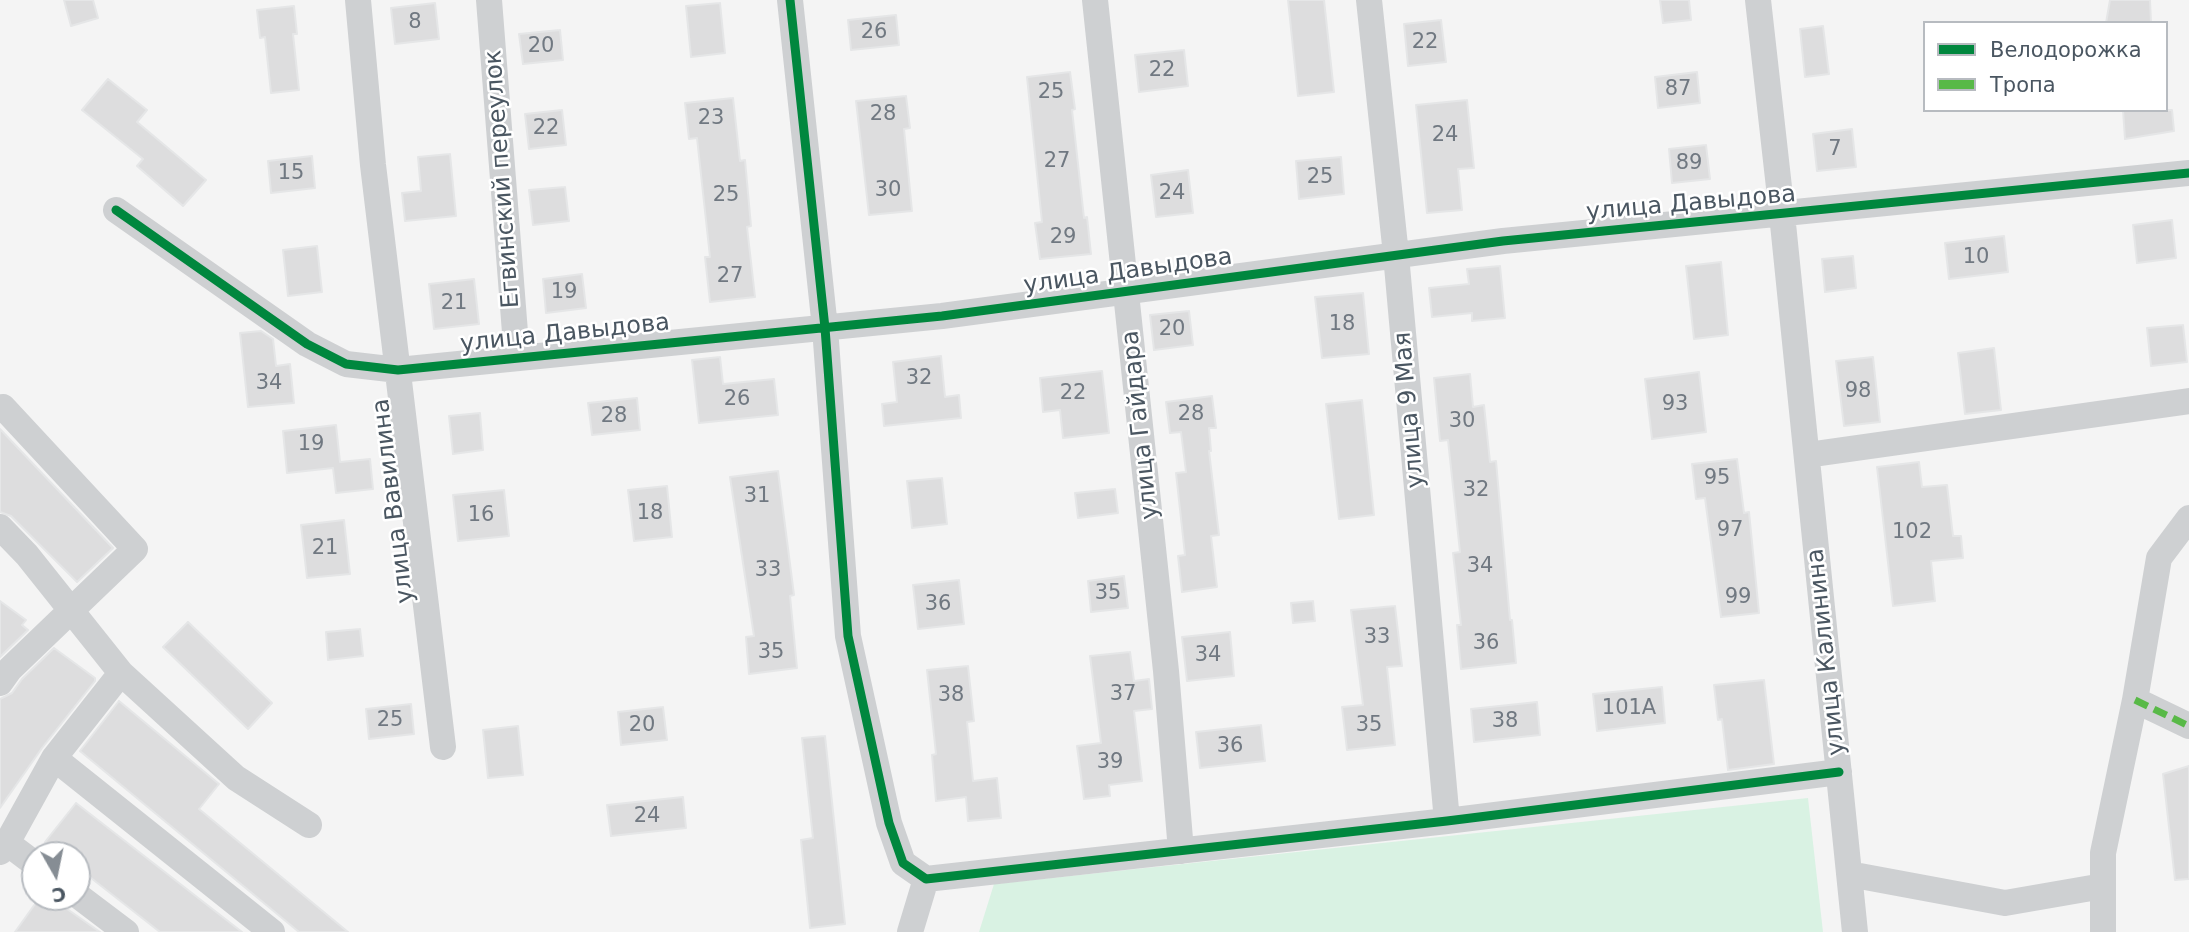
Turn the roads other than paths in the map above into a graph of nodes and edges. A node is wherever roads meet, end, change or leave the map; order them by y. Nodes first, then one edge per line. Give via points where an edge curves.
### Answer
1 (358, 0) edge
2 (489, 0) edge
3 (790, 0) edge
4 (1095, 0) edge
5 (1369, 0) edge
6 (1758, 0) edge
7 (2189, 173) edge
8 (116, 210) dead end
9 (1782, 214) junction
10 (1396, 255) junction
11 (1127, 291) junction
12 (825, 328) junction
13 (517, 358) junction
14 (397, 370) junction
15 (2189, 401) edge
16 (3, 407) dead end
17 (1807, 455) junction
18 (2189, 518) edge
19 (0, 527) edge
20 (71, 611) junction
21 (121, 673) junction
22 (0, 683) edge
23 (2135, 700) junction
24 (2189, 726) edge
25 (443, 747) dead end
26 (54, 758) junction
27 (1839, 772) junction
28 (1447, 821) junction
29 (309, 825) dead end
30 (3, 847) edge
31 (1181, 851) junction
32 (21, 857) edge
33 (1849, 874) junction
34 (926, 879) junction
35 (2103, 886) junction
36 (91, 907) edge
37 (116, 929) edge
38 (272, 932) edge
39 (910, 932) edge
40 (1855, 932) edge
41 (2104, 932) edge

1 - 14 street, улица Вавилина
2 - 13 street, Егвинский переулок
3 - 12 street
4 - 11 street, улица Гайдара
5 - 10 street, улица 9 Мая
6 - 9 street, улица Калинина
7 - 9 street, улица Давыдова
8 - 14 street, улица Давыдова via 307,344 346,364
9 - 10 street, улица Давыдова
9 - 17 street, улица Калинина
10 - 11 street, улица Давыдова
10 - 28 street, улица 9 Мая
11 - 12 street, улица Давыдова
11 - 31 street, улица Гайдара
12 - 13 street, улица Давыдова
12 - 34 street via 848,636 889,823 903,863
13 - 14 street, улица Давыдова
14 - 25 street, улица Вавилина
15 - 17 street
16 - 20 street via 135,549
17 - 27 street, улица Калинина
18 - 23 street via 2159,558
19 - 20 street
20 - 21 street
20 - 22 street
21 - 26 street
21 - 29 street via 236,778
23 - 24 street
23 - 35 street via 2103,853
26 - 30 street
26 - 38 street
27 - 28 street
27 - 33 street, улица Калинина
28 - 31 street
30 - 32 street
31 - 34 street
33 - 35 street via 2005,903
33 - 40 street, улица Калинина
34 - 39 street
35 - 41 street
36 - 37 street

